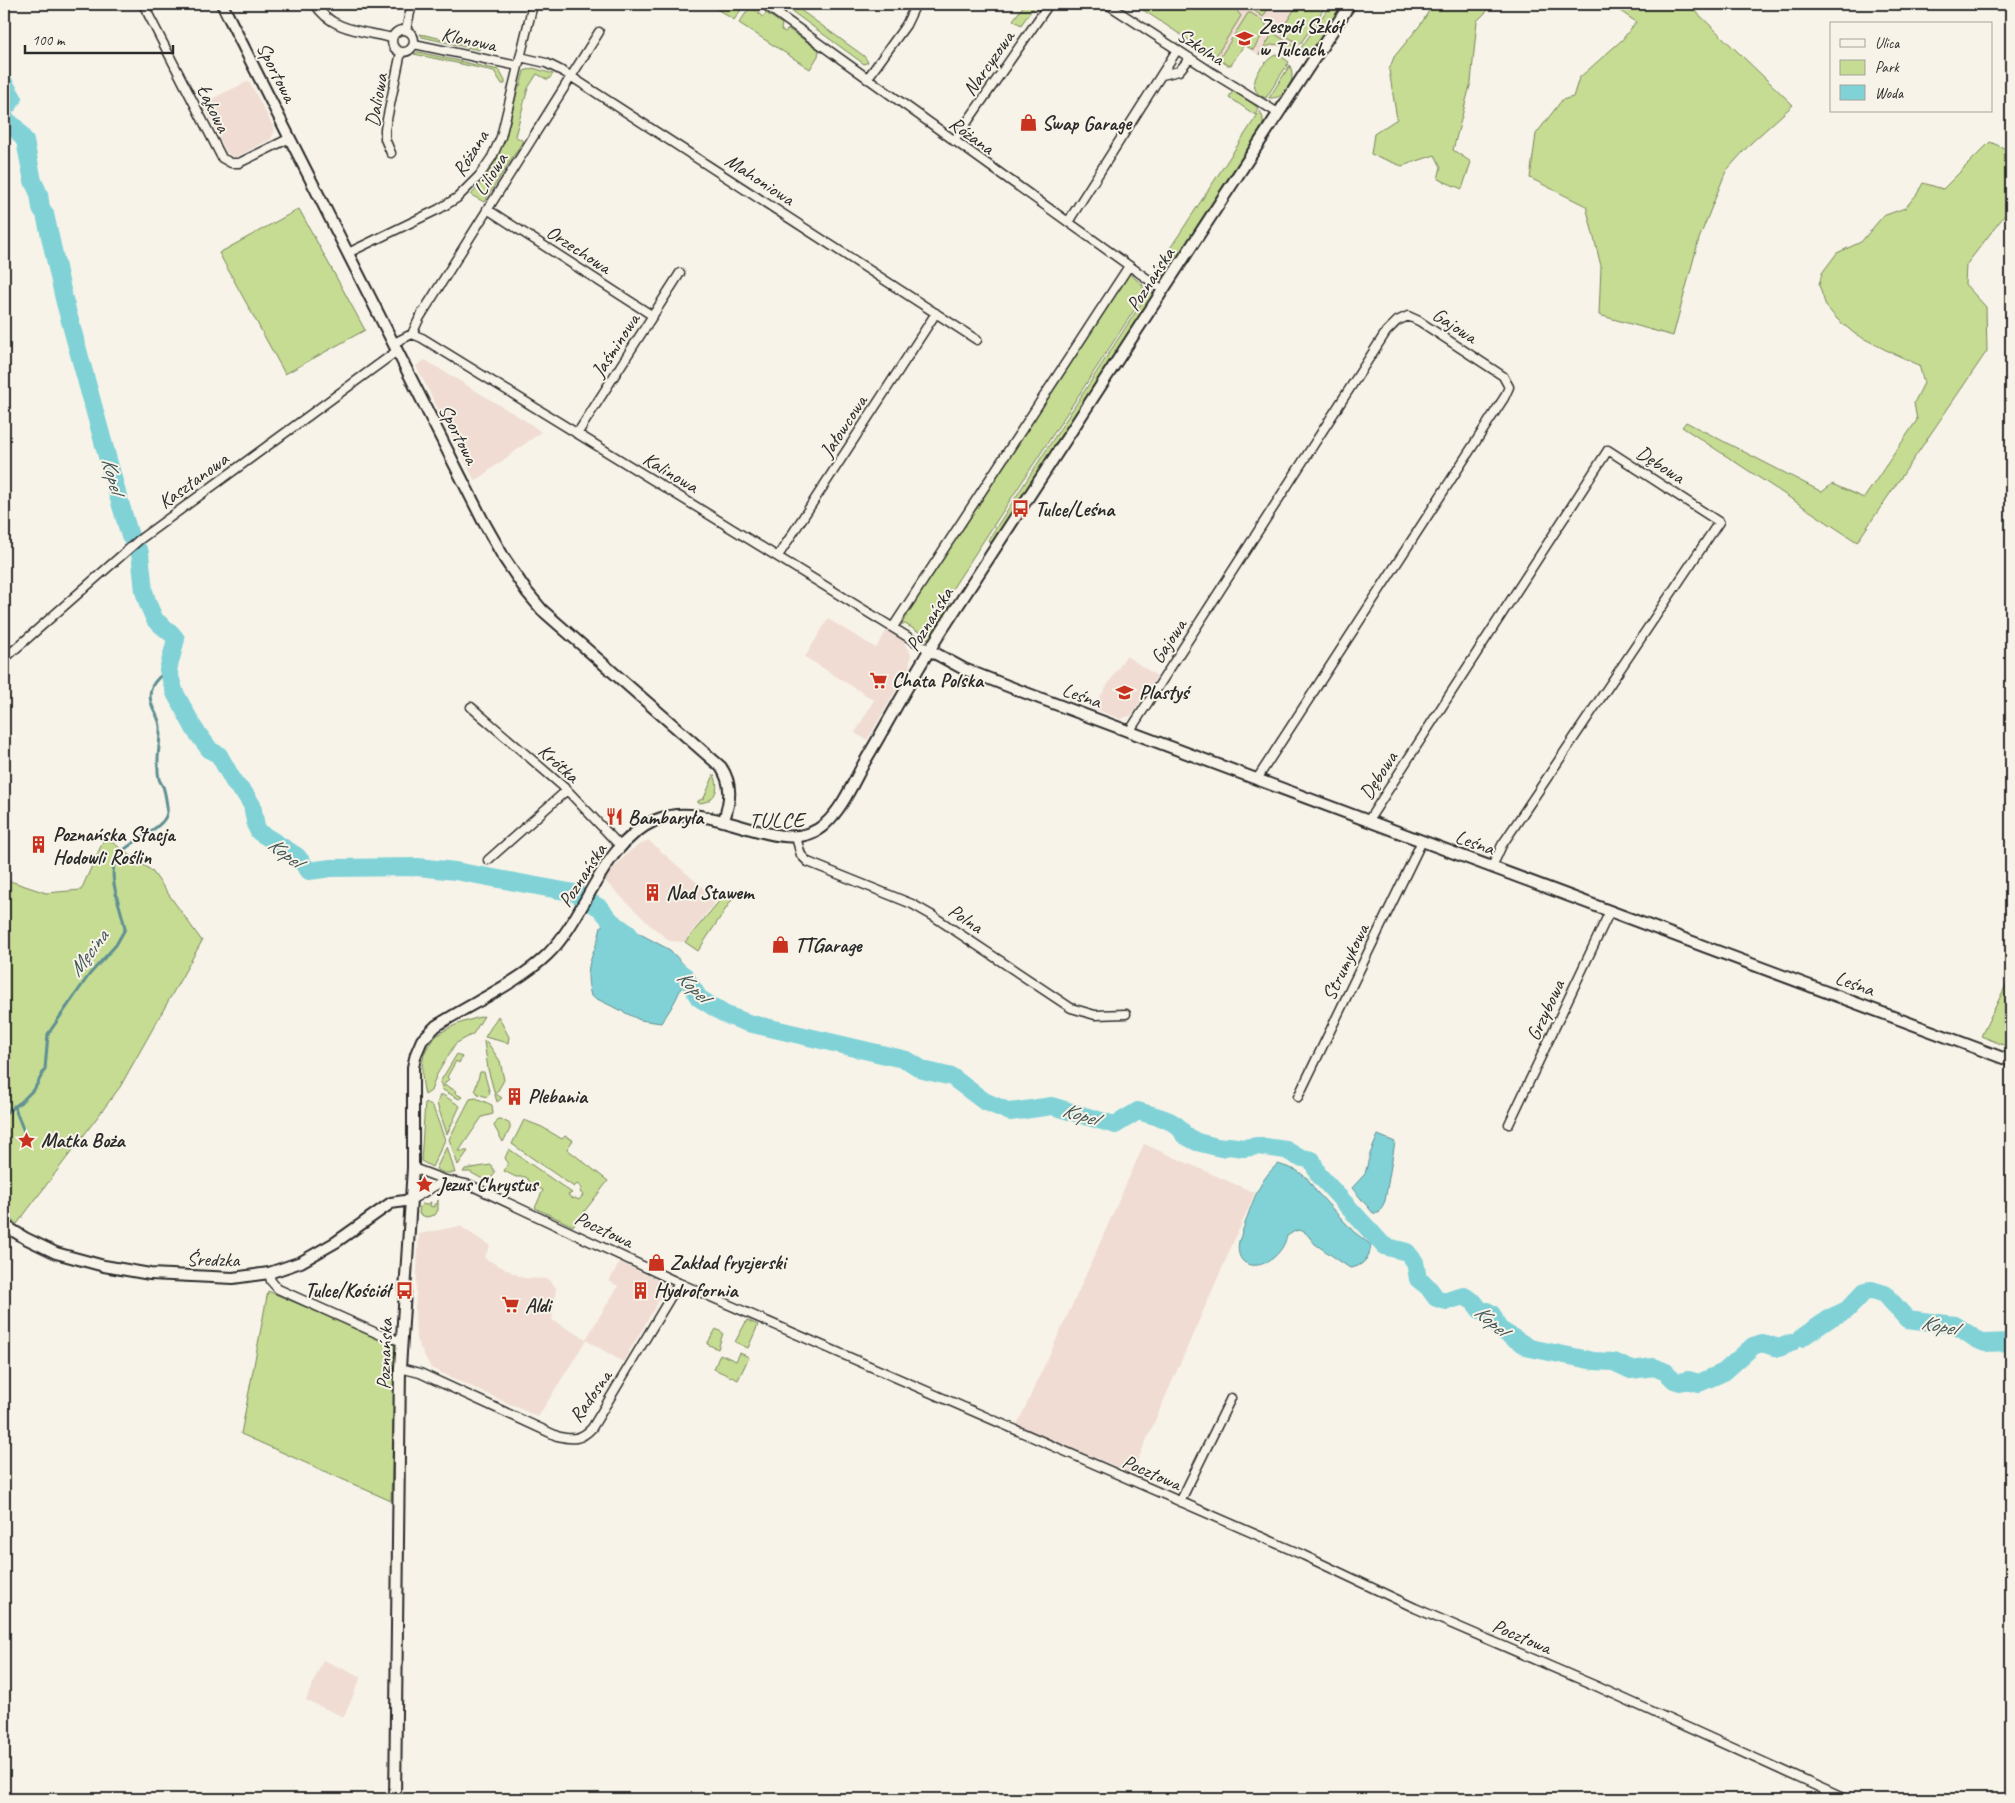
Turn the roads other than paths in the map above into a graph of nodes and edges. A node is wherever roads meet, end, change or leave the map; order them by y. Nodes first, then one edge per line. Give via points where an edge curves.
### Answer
1 (143, 4) edge
2 (222, 4) edge
3 (315, 4) edge
4 (412, 4) edge
5 (532, 4) edge
6 (764, 4) edge
7 (784, 4) edge
8 (916, 4) edge
9 (1049, 4) edge
10 (1107, 4) edge
11 (1350, 4) edge
12 (776, 13) junction
13 (406, 30) junction
14 (599, 32) dead end
15 (392, 38) junction
16 (414, 44) junction
17 (1177, 50) junction
18 (402, 52) junction
19 (520, 57) junction
20 (1190, 58) junction
21 (518, 66) junction
22 (1162, 75) junction
23 (570, 76) junction
24 (867, 79) junction
25 (1278, 113) junction
26 (290, 138) junction
27 (954, 141) junction
28 (391, 154) dead end
29 (487, 209) junction
30 (1068, 222) junction
31 (348, 253) junction
32 (1129, 266) junction
33 (680, 273) dead end
34 (1163, 290) junction
35 (936, 313) junction
36 (653, 316) junction
37 (412, 334) junction
38 (977, 340) dead end
39 (395, 347) junction
40 (577, 434) junction
41 (778, 556) junction
42 (892, 627) junction
43 (930, 650) junction
44 (4, 659) edge
45 (471, 707) dead end
46 (1129, 732) junction
47 (1257, 779) junction
48 (567, 790) junction
49 (724, 820) junction
50 (1368, 821) junction
51 (796, 838) junction
52 (1422, 841) junction
53 (621, 847) junction
54 (488, 860) dead end
55 (1492, 866) junction
56 (1610, 911) junction
57 (1126, 1014) dead end
58 (2011, 1061) edge
59 (1298, 1097) dead end
60 (1509, 1124) dead end
61 (413, 1168) junction
62 (445, 1180) junction
63 (411, 1200) junction
64 (4, 1225) edge
65 (269, 1273) junction
66 (679, 1282) junction
67 (401, 1341) junction
68 (400, 1368) junction
69 (1231, 1398) dead end
70 (1180, 1502) junction
71 (395, 1799) edge
72 (1845, 1799) edge

1 - 26 street, Łąkowa via 222,158 239,163
2 - 26 street, Sportowa
3 - 15 street via 327,19 339,26
4 - 13 street
5 - 19 street, Różana
6 - 12 street, Różana
7 - 12 street
8 - 24 street via 906,25
9 - 27 street, Narcyzowa
10 - 17 street, Szkolna
11 - 25 street, Poznańska
12 - 24 street, Różana
13 - 15 street via 399,31
13 - 16 street via 413,36
14 - 23 street, Liliowa
15 - 18 street via 394,48
16 - 18 street
16 - 21 street, Klonowa
17 - 20 street, Szkolna
17 - 22 street
18 - 28 street, Daliowa via 384,129
19 - 21 street, Różana
19 - 23 street, Mahoniowa via 551,65
20 - 22 street via 1179,71
20 - 25 street, Szkolna
21 - 31 street, Różana via 501,137 492,157 472,184 449,204
22 - 30 street
23 - 29 street, Liliowa
23 - 35 street, Mahoniowa
24 - 27 street, Różana
25 - 34 street, Poznańska
26 - 31 street, Sportowa
27 - 30 street, Różana
29 - 36 street, Orzechowa
29 - 37 street, Liliowa
30 - 32 street, Różana
31 - 39 street, Sportowa
32 - 34 street, Różana
32 - 42 street, Poznańska
33 - 36 street, Jaśminowa
34 - 43 street, Poznańska
35 - 38 street, Mahoniowa
35 - 41 street, Jałowcowa
36 - 40 street, Jaśminowa
37 - 39 street
37 - 40 street, Kalinowa
39 - 44 street, Kasztanowa via 139,540
39 - 49 street, Sportowa via 482,519 527,592 572,638 721,767 730,786
40 - 41 street, Kalinowa
41 - 42 street, Kalinowa
42 - 43 street, Kalinowa
43 - 46 street, Leśna via 964,668
43 - 51 street, Poznańska via 834,813 815,831
45 - 48 street, Krótka
46 - 47 street, Leśna
46 - 47 street, Gajowa via 1386,332 1408,316 1504,376 1509,387
47 - 50 street, Leśna
48 - 53 street, Krótka
48 - 54 street
49 - 51 street, Poznańska via 774,836
49 - 53 street, Poznańska via 691,814 670,816 643,827
50 - 52 street, Leśna
50 - 55 street, Dębowa via 1608,450 1719,522 1502,845
51 - 57 street, Polna via 801,856 808,862 912,904 1071,1008 1095,1015
52 - 55 street, Leśna
52 - 59 street, Strumykowa
53 - 61 street, Poznańska via 604,867 561,938 545,956 517,977 436,1026 422,1040 413,1067
55 - 56 street, Leśna
56 - 58 street, Leśna
56 - 60 street, Grzybowa
61 - 62 street, Pocztowa
61 - 63 street, Poznańska
62 - 63 street
62 - 66 street, Pocztowa via 470,1185
63 - 65 street, Średzka via 391,1203 316,1254 291,1267
63 - 67 street, Poznańska
64 - 65 street, Średzka via 56,1252 123,1270 216,1278
65 - 67 street via 278,1289
66 - 68 street, Radosna via 595,1423 586,1435 577,1439 557,1436 420,1373
66 - 70 street, Pocztowa
67 - 68 street, Poznańska
68 - 71 street, Poznańska
69 - 70 street
70 - 72 street, Pocztowa

